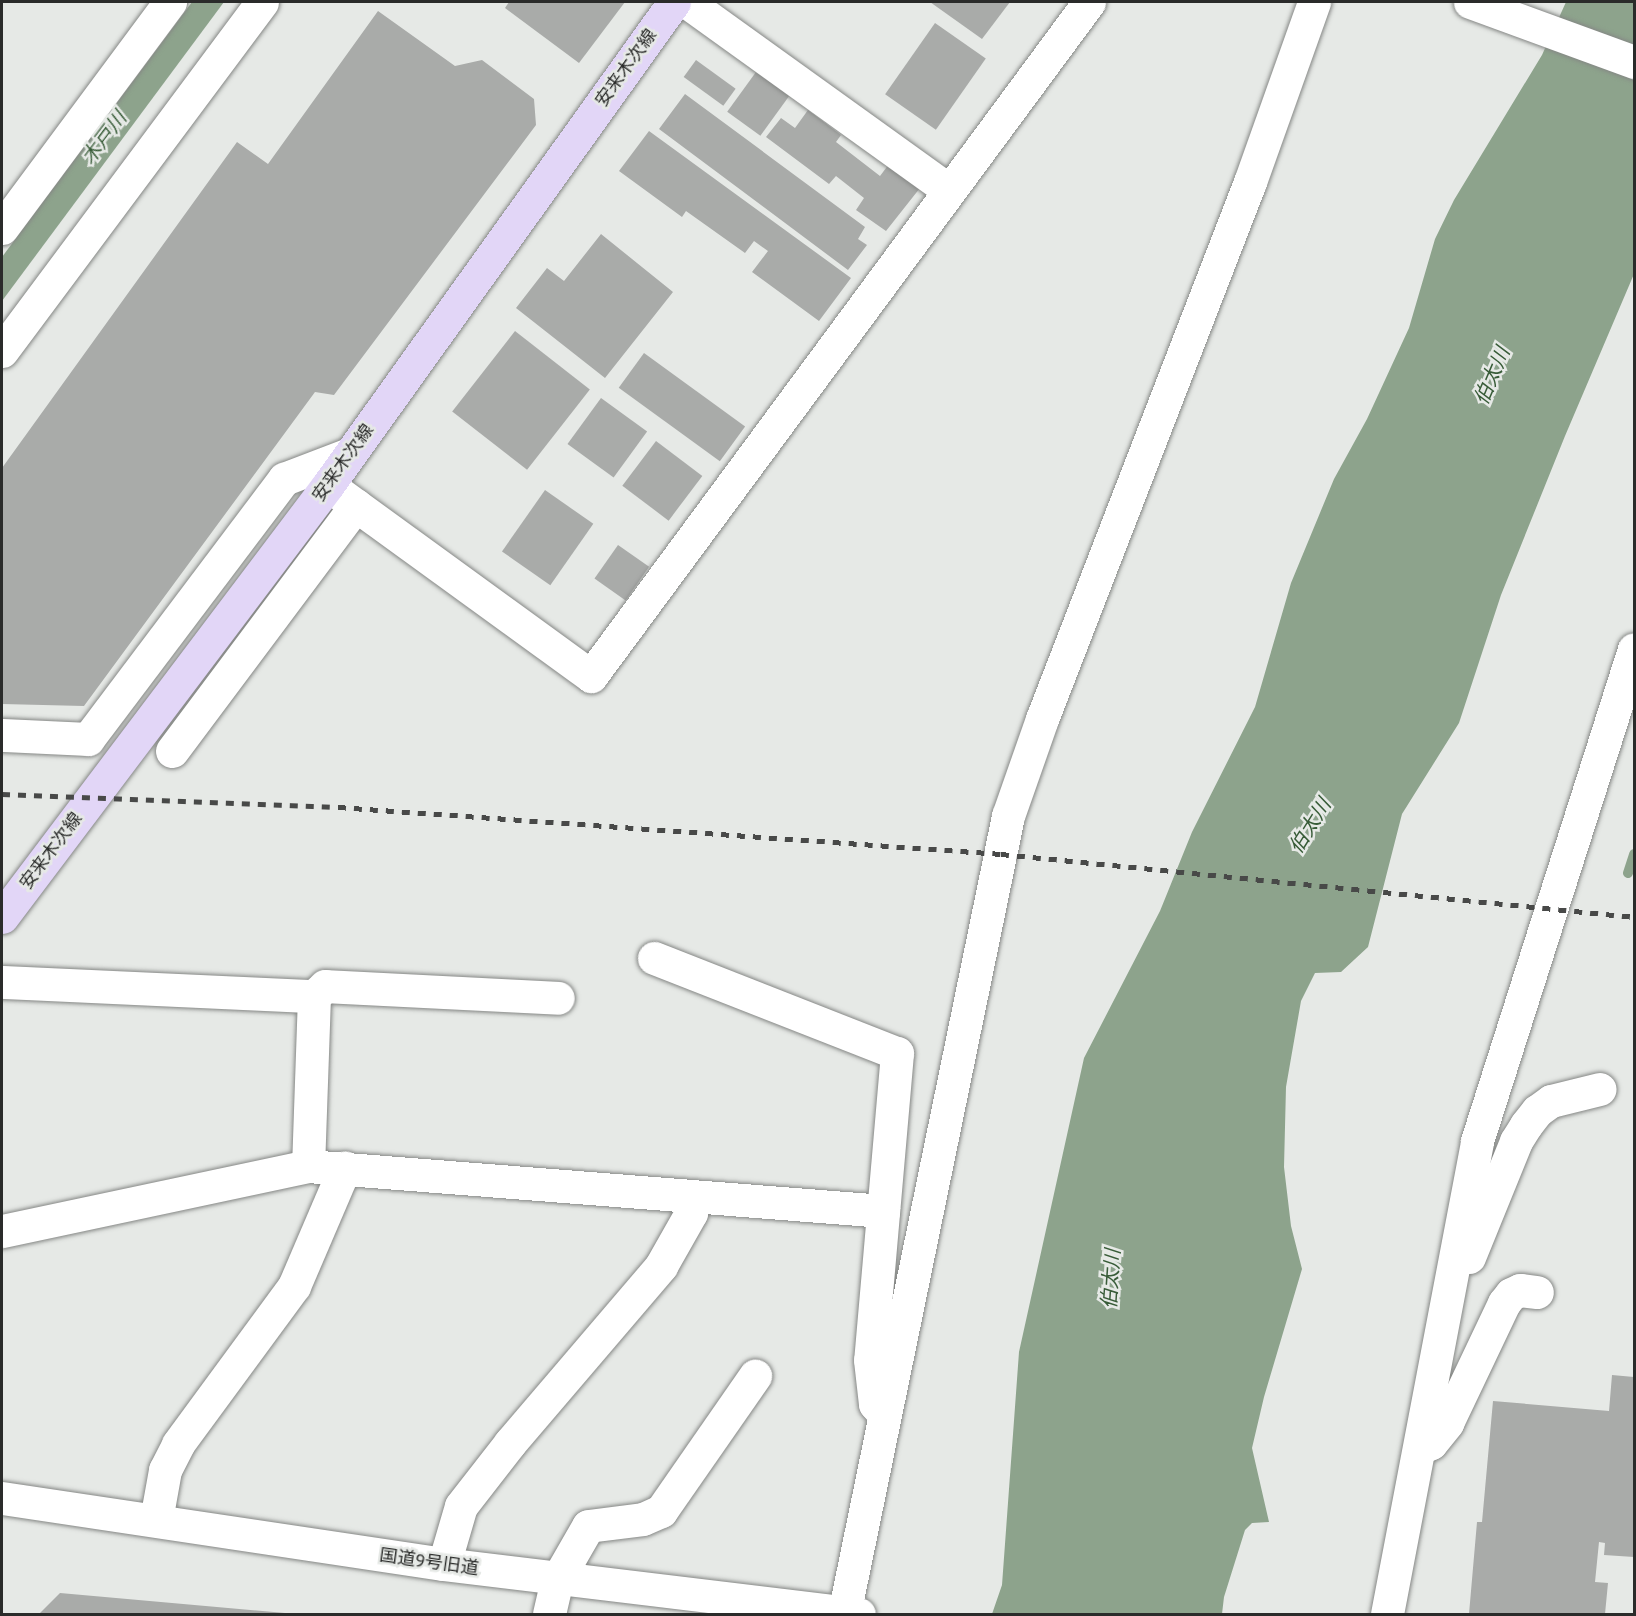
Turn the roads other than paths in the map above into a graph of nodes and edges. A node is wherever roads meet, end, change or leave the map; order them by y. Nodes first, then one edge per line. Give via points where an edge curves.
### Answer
1 (170, 2) edge
2 (262, 2) edge
3 (674, 2) edge
4 (687, 2) edge
5 (1089, 2) edge
6 (1314, 2) edge
7 (1470, 2) edge
8 (1635, 62) edge
9 (949, 190) junction
10 (2, 228) edge
11 (2, 351) edge
12 (350, 454) junction
13 (328, 485) junction
14 (356, 505) junction
15 (1635, 649) edge
16 (2, 735) edge
17 (172, 751) dead end
18 (2, 916) edge
19 (654, 958) dead end
20 (2, 982) edge
21 (314, 996) junction
22 (558, 998) dead end
23 (1600, 1089) dead end
24 (308, 1166) junction
25 (345, 1167) junction
26 (694, 1196) junction
27 (883, 1211) junction
28 (2, 1232) edge
29 (1537, 1292) dead end
30 (1435, 1357) junction
31 (755, 1376) dead end
32 (885, 1415) junction
33 (1419, 1448) junction
34 (2, 1498) edge
35 (156, 1520) junction
36 (444, 1564) junction
37 (557, 1580) junction
38 (549, 1614) edge
39 (849, 1614) edge
40 (1387, 1614) edge

1 - 10 street
2 - 11 street
3 - 12 main road, 安来木次線
4 - 9 street
5 - 9 street
6 - 32 street via 1250,182 1008,816
7 - 8 street
9 - 14 street via 591,676
12 - 13 main road, 安来木次線
12 - 16 street via 284,478 88,739
13 - 14 street
13 - 18 main road, 安来木次線
14 - 17 street
15 - 30 street via 1477,1141
19 - 27 street via 897,1053
20 - 21 street
21 - 22 street via 325,986
21 - 24 street
23 - 30 street via 1551,1101 1537,1112 1516,1141 1467,1263
24 - 25 street
24 - 28 street
25 - 26 street
25 - 35 street via 294,1286 178,1444 165,1470
26 - 27 street
26 - 36 street via 691,1214 662,1266 460,1506
27 - 32 street via 870,1360 875,1404
29 - 33 street via 1520,1290 1503,1303 1447,1423 1431,1443
30 - 33 street
31 - 37 street via 661,1511 643,1519 588,1526
32 - 39 street
33 - 40 street
34 - 35 street, 国道9号旧道
35 - 36 street, 国道9号旧道
36 - 37 street, 国道9号旧道
37 - 38 street
37 - 39 street, 国道9号旧道

